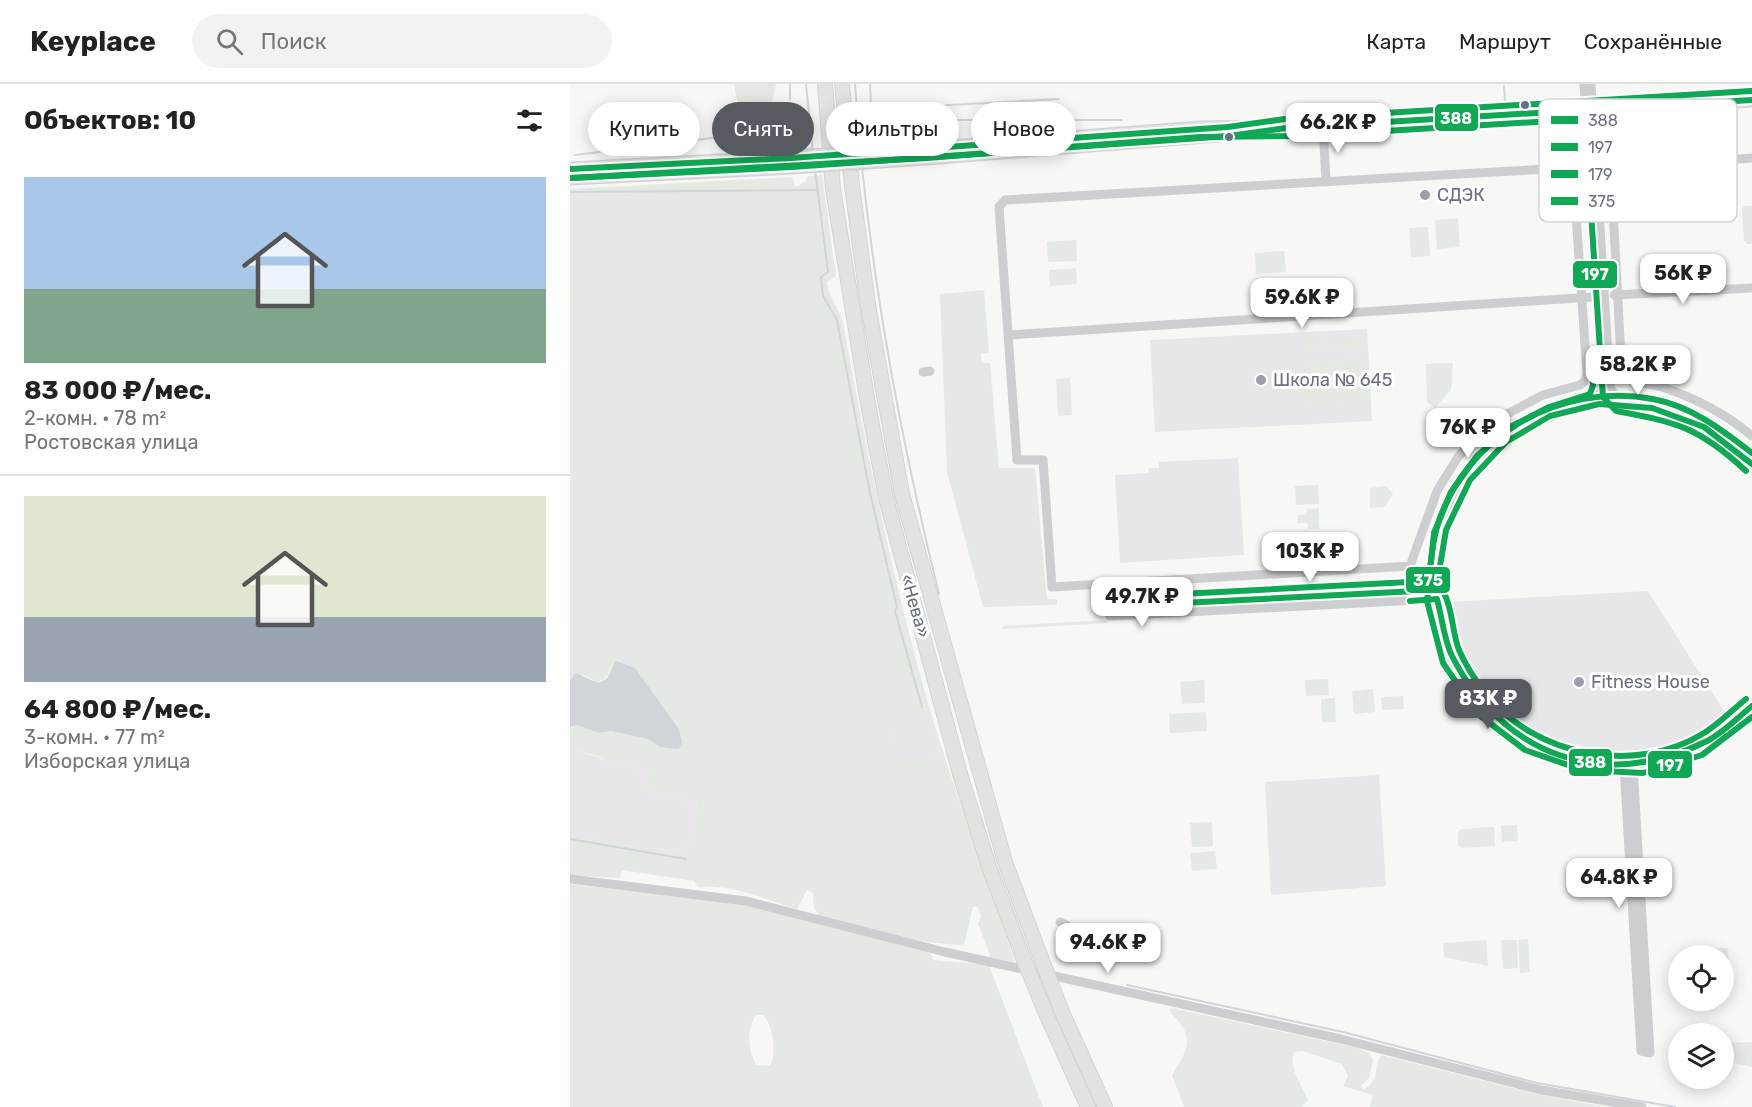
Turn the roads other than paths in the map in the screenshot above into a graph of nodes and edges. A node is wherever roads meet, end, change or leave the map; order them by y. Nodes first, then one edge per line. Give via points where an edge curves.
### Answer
1 (825, 84) edge
2 (842, 84) edge
3 (1584, 84) edge
4 (1591, 84) edge
5 (1587, 99) edge
6 (1590, 99) edge
7 (1752, 100) edge
8 (1737, 101) edge
9 (1539, 113) edge
10 (1323, 126) junction
11 (1752, 158) edge
12 (1737, 159) edge
13 (792, 162) junction
14 (570, 169) edge
15 (1539, 170) edge
16 (570, 178) edge
17 (1326, 182) junction
18 (1577, 222) edge
19 (1594, 222) edge
20 (1597, 222) edge
21 (1613, 222) edge
22 (1752, 288) edge
23 (1616, 295) junction
24 (1582, 297) junction
25 (1593, 297) dead end
26 (1009, 334) junction
27 (1619, 403) junction
28 (1591, 405) junction
29 (1752, 436) edge
30 (1752, 464) edge
31 (1437, 594) junction
32 (1110, 612) dead end
33 (1752, 706) edge
34 (1628, 766) junction
35 (570, 879) edge
36 (1645, 1052) dead end
37 (1089, 1107) edge
38 (1105, 1107) edge
39 (1642, 1107) edge

1 - 37 highway, «Нева», bridge via 833,189 886,498 989,867 1044,1009
2 - 38 highway, «Нева», bridge via 868,305 902,494 1005,862 1062,1012
3 - 5 street
4 - 6 street
7 - 8 main road
9 - 10 main road
10 - 13 main road, bridge via 1200,128 926,154
10 - 17 street
11 - 12 street
13 - 14 main road
13 - 16 main road
15 - 17 street
17 - 26 street via 1005,200 999,207
18 - 24 street
19 - 28 street via 1602,390
20 - 27 street via 1610,387
21 - 23 street
22 - 23 street
23 - 29 street via 1622,376 1704,403
24 - 25 street
24 - 26 street
24 - 26 street via 1585,381 1524,404 1470,443 1449,468 1437,491 1410,566 1052,587 1043,460 1017,460
27 - 28 street
27 - 30 street via 1652,407 1696,422
28 - 31 street via 1558,413 1527,427 1476,470 1443,533
31 - 32 street
31 - 34 street via 1442,627 1456,668 1468,688 1499,722 1527,742 1557,756
33 - 34 street via 1723,733 1695,749 1665,760
34 - 36 street
35 - 39 street via 747,901 934,949 1341,1039 1541,1090

